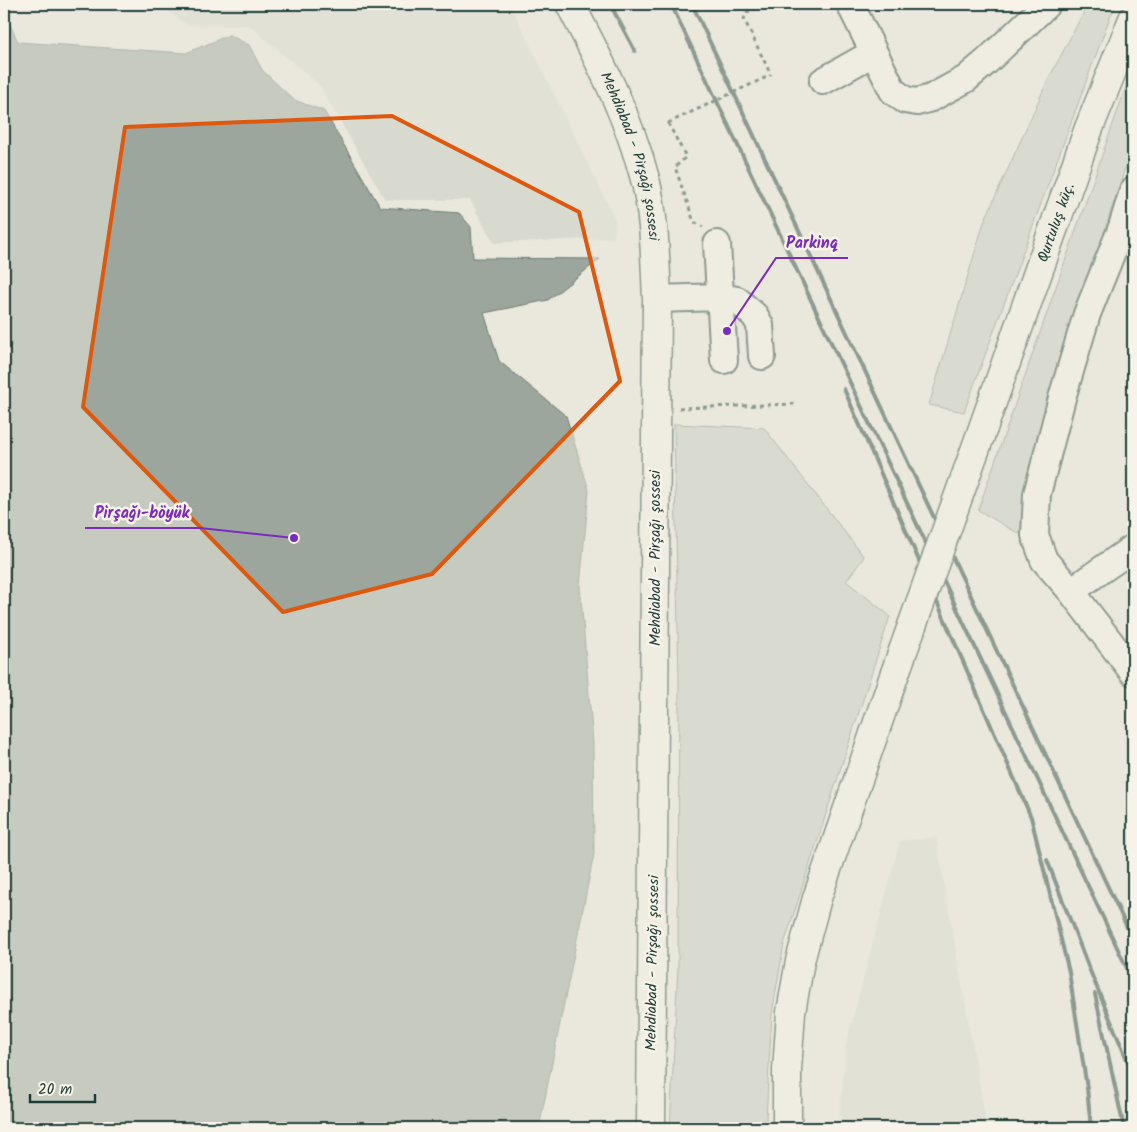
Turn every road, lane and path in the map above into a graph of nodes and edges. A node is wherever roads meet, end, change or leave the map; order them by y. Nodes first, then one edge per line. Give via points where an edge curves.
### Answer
1 (570, 4) edge
2 (764, 4) edge
3 (850, 4) edge
4 (1047, 4) edge
5 (1133, 19) edge
6 (873, 53) junction
7 (823, 80) dead end
8 (1133, 191) edge
9 (1128, 230) edge
10 (718, 244) joint
11 (721, 297) junction
12 (657, 300) junction
13 (762, 356) dead end
14 (724, 360) dead end
15 (794, 404) dead end
16 (656, 409) junction
17 (1133, 548) edge
18 (1071, 591) junction
19 (1133, 672) edge
20 (651, 1128) edge
21 (786, 1128) edge

1 - 12 main road, Mehdiabad - Pirşağı şossesi via 620,109 645,179 655,240
2 - 10 path, bridge via 746,13 744,19 770,75 668,123 686,158 675,168 694,222 713,234
3 - 6 street
4 - 6 street via 966,79 917,102 904,100 892,91
5 - 21 main road, Qurtuluş küç., bridge via 1089,128 817,898 800,961 791,1012
6 - 7 street
8 - 9 street
9 - 18 street via 1087,314 1037,494 1035,535 1044,560
10 - 11 street
11 - 12 street
11 - 13 street via 738,300 755,316 760,325
11 - 14 street
12 - 16 main road, Mehdiabad - Pirşağı şossesi
15 - 16 path
16 - 20 main road, Mehdiabad - Pirşağı şossesi
17 - 18 street
18 - 19 street

